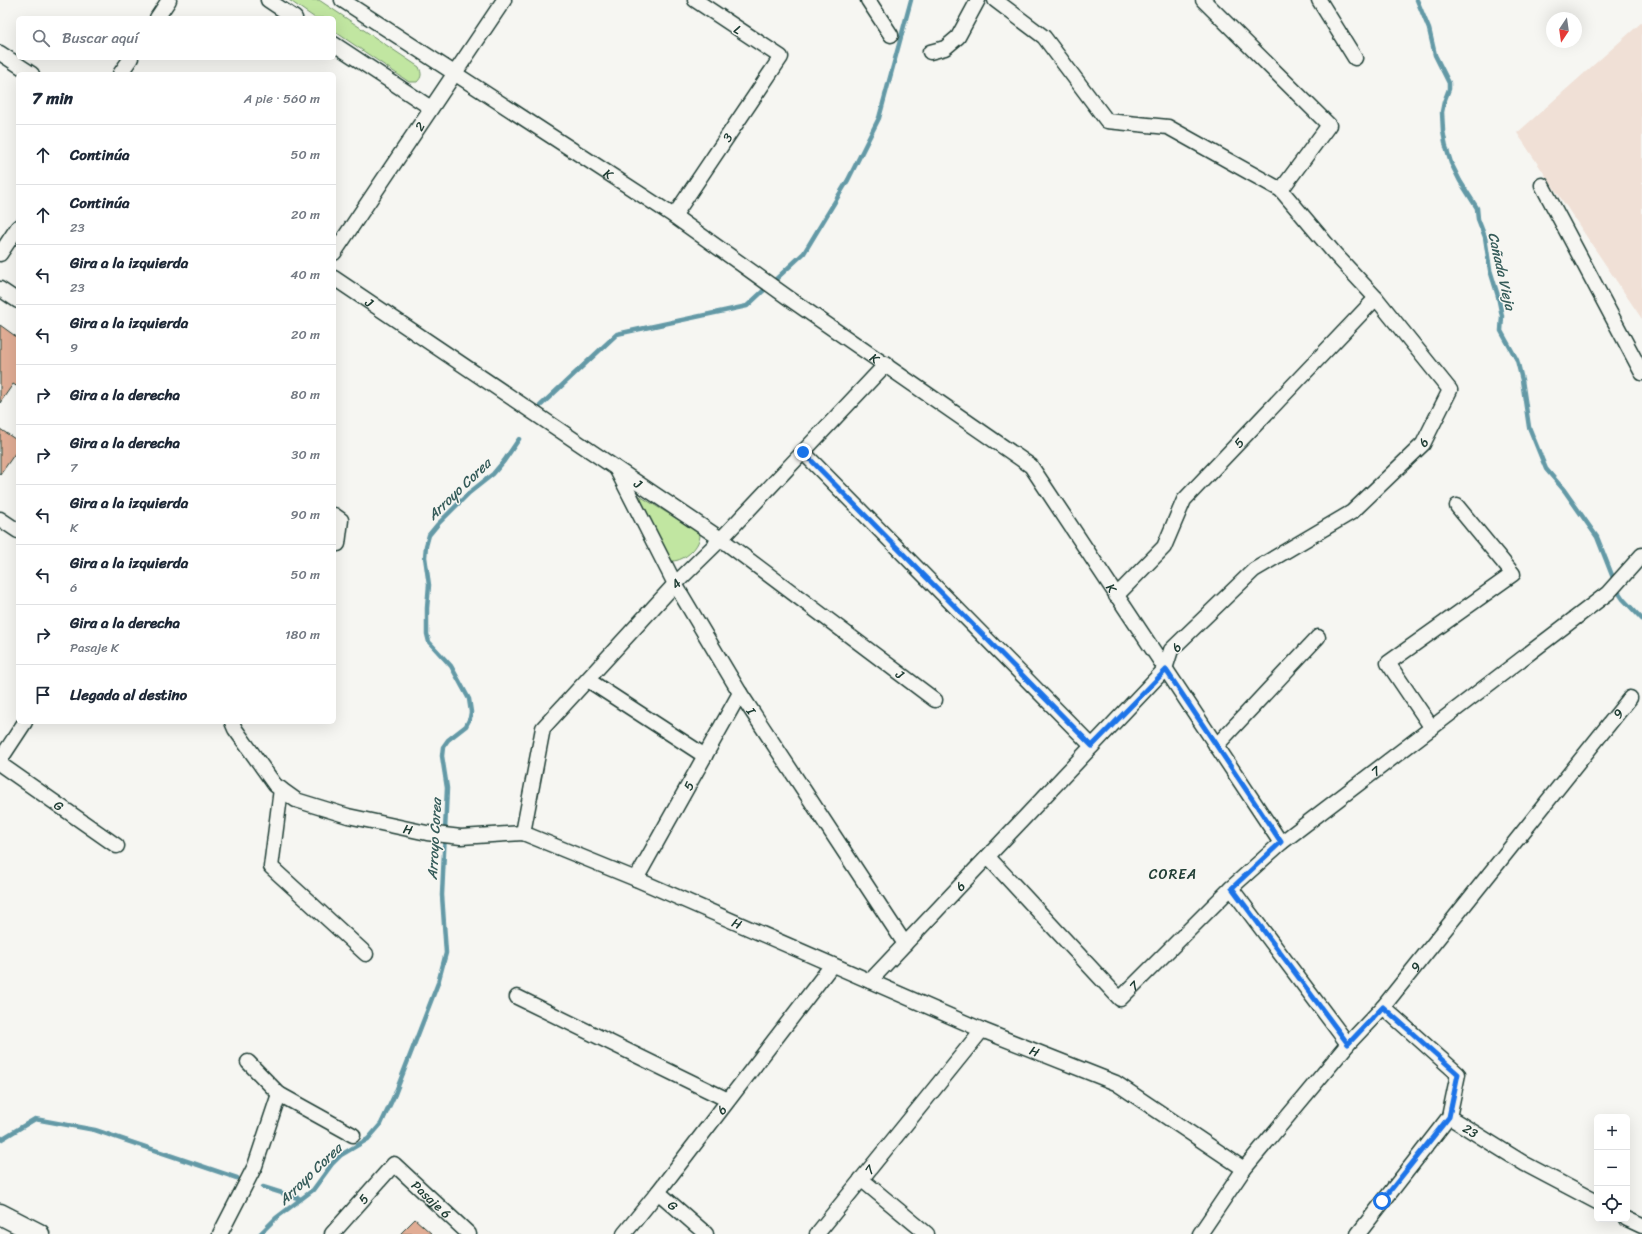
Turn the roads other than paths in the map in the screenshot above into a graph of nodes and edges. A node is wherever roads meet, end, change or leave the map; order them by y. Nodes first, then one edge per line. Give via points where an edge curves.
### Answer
1 (169, 0) edge
2 (268, 0) edge
3 (342, 0) edge
4 (504, 0) edge
5 (695, 0) edge
6 (868, 0) edge
7 (978, 0) edge
8 (995, 0) edge
9 (1203, 0) edge
10 (1319, 0) edge
11 (158, 16) edge
12 (292, 16) edge
13 (891, 35) dead end
14 (336, 45) edge
15 (930, 52) dead end
16 (0, 53) edge
17 (781, 58) joint
18 (1354, 58) dead end
19 (130, 60) edge
20 (29, 72) edge
21 (121, 72) edge
22 (456, 73) junction
23 (431, 108) junction
24 (1542, 185) dead end
25 (1281, 190) junction
26 (674, 216) junction
27 (16, 230) edge
28 (336, 250) edge
29 (0, 254) edge
30 (336, 279) edge
31 (0, 289) edge
32 (1376, 298) junction
33 (16, 300) edge
34 (886, 364) junction
35 (1642, 374) edge
36 (803, 452) junction
37 (616, 468) junction
38 (1457, 506) dead end
39 (336, 516) edge
40 (0, 519) edge
41 (16, 530) edge
42 (721, 539) junction
43 (338, 544) dead end
44 (1642, 556) edge
45 (675, 584) junction
46 (1116, 596) junction
47 (1318, 637) dead end
48 (1166, 670) junction
49 (588, 680) junction
50 (740, 693) junction
51 (1630, 698) dead end
52 (935, 700) dead end
53 (23, 724) edge
54 (233, 724) edge
55 (1432, 728) junction
56 (1092, 746) junction
57 (1216, 746) junction
58 (705, 756) junction
59 (0, 760) edge
60 (0, 764) edge
61 (281, 789) junction
62 (523, 833) junction
63 (1281, 842) junction
64 (117, 846) dead end
65 (988, 857) junction
66 (636, 879) junction
67 (1232, 888) junction
68 (905, 944) junction
69 (366, 954) dead end
70 (832, 965) junction
71 (870, 981) junction
72 (517, 997) dead end
73 (1383, 1007) junction
74 (982, 1030) junction
75 (1348, 1044) junction
76 (248, 1062) dead end
77 (279, 1094) junction
78 (728, 1100) junction
79 (1449, 1117) junction
80 (353, 1135) dead end
81 (394, 1164) joint
82 (1244, 1169) junction
83 (861, 1179) junction
84 (658, 1192) junction
85 (1594, 1200) edge
86 (0, 1214) edge
87 (1630, 1220) edge
88 (1642, 1226) edge
89 (39, 1234) edge
90 (220, 1234) edge
91 (332, 1234) edge
92 (470, 1234) edge
93 (624, 1234) edge
94 (706, 1234) edge
95 (816, 1234) edge
96 (927, 1234) edge
97 (1200, 1234) edge
98 (1358, 1234) edge

1 - 11 street
2 - 12 street
3 - 22 street, K
4 - 22 street, 2
5 - 17 street, L
6 - 13 street
7 - 15 street via 958,37 945,48
8 - 25 street via 1044,37 1107,121 1168,127
9 - 25 street via 1329,125
10 - 18 street
14 - 23 street
16 - 20 street
17 - 26 street, 3
19 - 21 street
22 - 23 street, 2
22 - 26 street, K
23 - 28 street, 2
24 - 35 street
25 - 32 street
26 - 34 street, K
27 - 29 street
30 - 37 street, J
31 - 33 street
32 - 46 street, 5 via 1184,500 1164,547
32 - 48 street, 6 via 1450,390 1424,444 1352,512 1254,570 1171,650
34 - 36 street, 4
34 - 46 street, K via 1031,466
36 - 42 street, 4
36 - 56 street
37 - 42 street, J
37 - 45 street, I
38 - 55 street via 1514,574 1388,663
39 - 43 street via 341,520
40 - 41 street
42 - 45 street, 4
42 - 52 street, J
44 - 55 street, 7 via 1608,593
45 - 49 street, 4
45 - 50 street, I
46 - 48 street, K
47 - 57 street
48 - 56 street, 6
48 - 57 street, K
49 - 58 street
49 - 62 street, 4 via 543,728
50 - 58 street, 5
50 - 68 street, I
51 - 73 street, 9
53 - 59 street
54 - 61 street, H via 275,785
55 - 63 street, 7
56 - 65 street, 6
57 - 63 street, K
58 - 66 street, 5
60 - 64 street, G
61 - 62 street, H via 296,800 348,816 427,833 460,837
61 - 69 street via 271,867
62 - 66 street, H
63 - 67 street, 7
65 - 67 street, 7 via 1120,999
65 - 68 street, 6
66 - 70 street, H
67 - 75 street
68 - 71 street, 6
70 - 71 street, H
70 - 78 street, 6
71 - 74 street, H
72 - 78 street
73 - 75 street, 9
73 - 79 street, 23 via 1458,1074
74 - 82 street, H via 1116,1083
74 - 83 street, 7
75 - 82 street, 9
76 - 77 street
77 - 80 street
77 - 90 street via 255,1166
78 - 84 street, 6
79 - 85 street, 23 via 1525,1164
79 - 98 street
81 - 91 street, 5
81 - 92 street, Pasaje 6
82 - 97 street, 9
83 - 95 street, 7
83 - 96 street
84 - 93 street, 6
84 - 94 street, G
86 - 89 street
87 - 88 street

